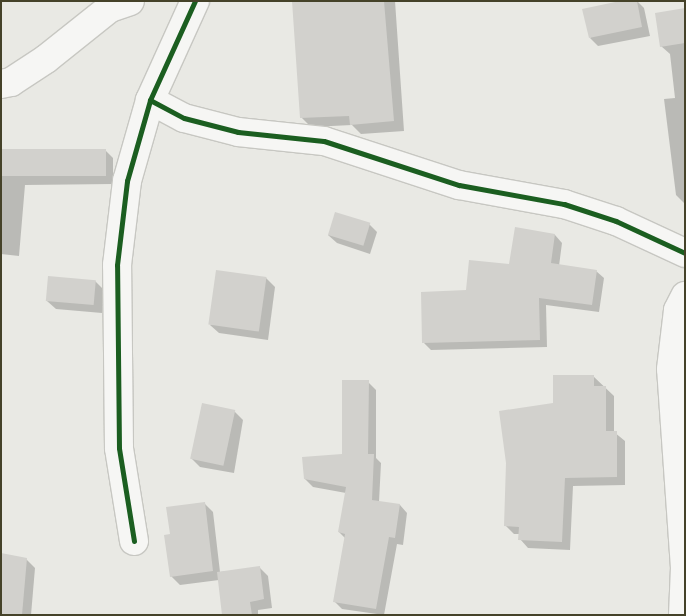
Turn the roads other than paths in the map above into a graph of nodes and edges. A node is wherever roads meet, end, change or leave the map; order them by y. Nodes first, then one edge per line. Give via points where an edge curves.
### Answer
1 (130, 1) edge
2 (195, 1) edge
3 (1, 84) edge
4 (150, 100) junction
5 (685, 254) edge
6 (685, 296) edge
7 (134, 541) dead end
8 (683, 615) edge

1 - 3 street via 110,8 46,59 11,82
2 - 4 street
4 - 5 street via 193,120 238,132 324,141 459,185 564,204 616,221
4 - 7 street via 128,181 116,265 118,448
6 - 8 street via 678,310 671,370 685,568

